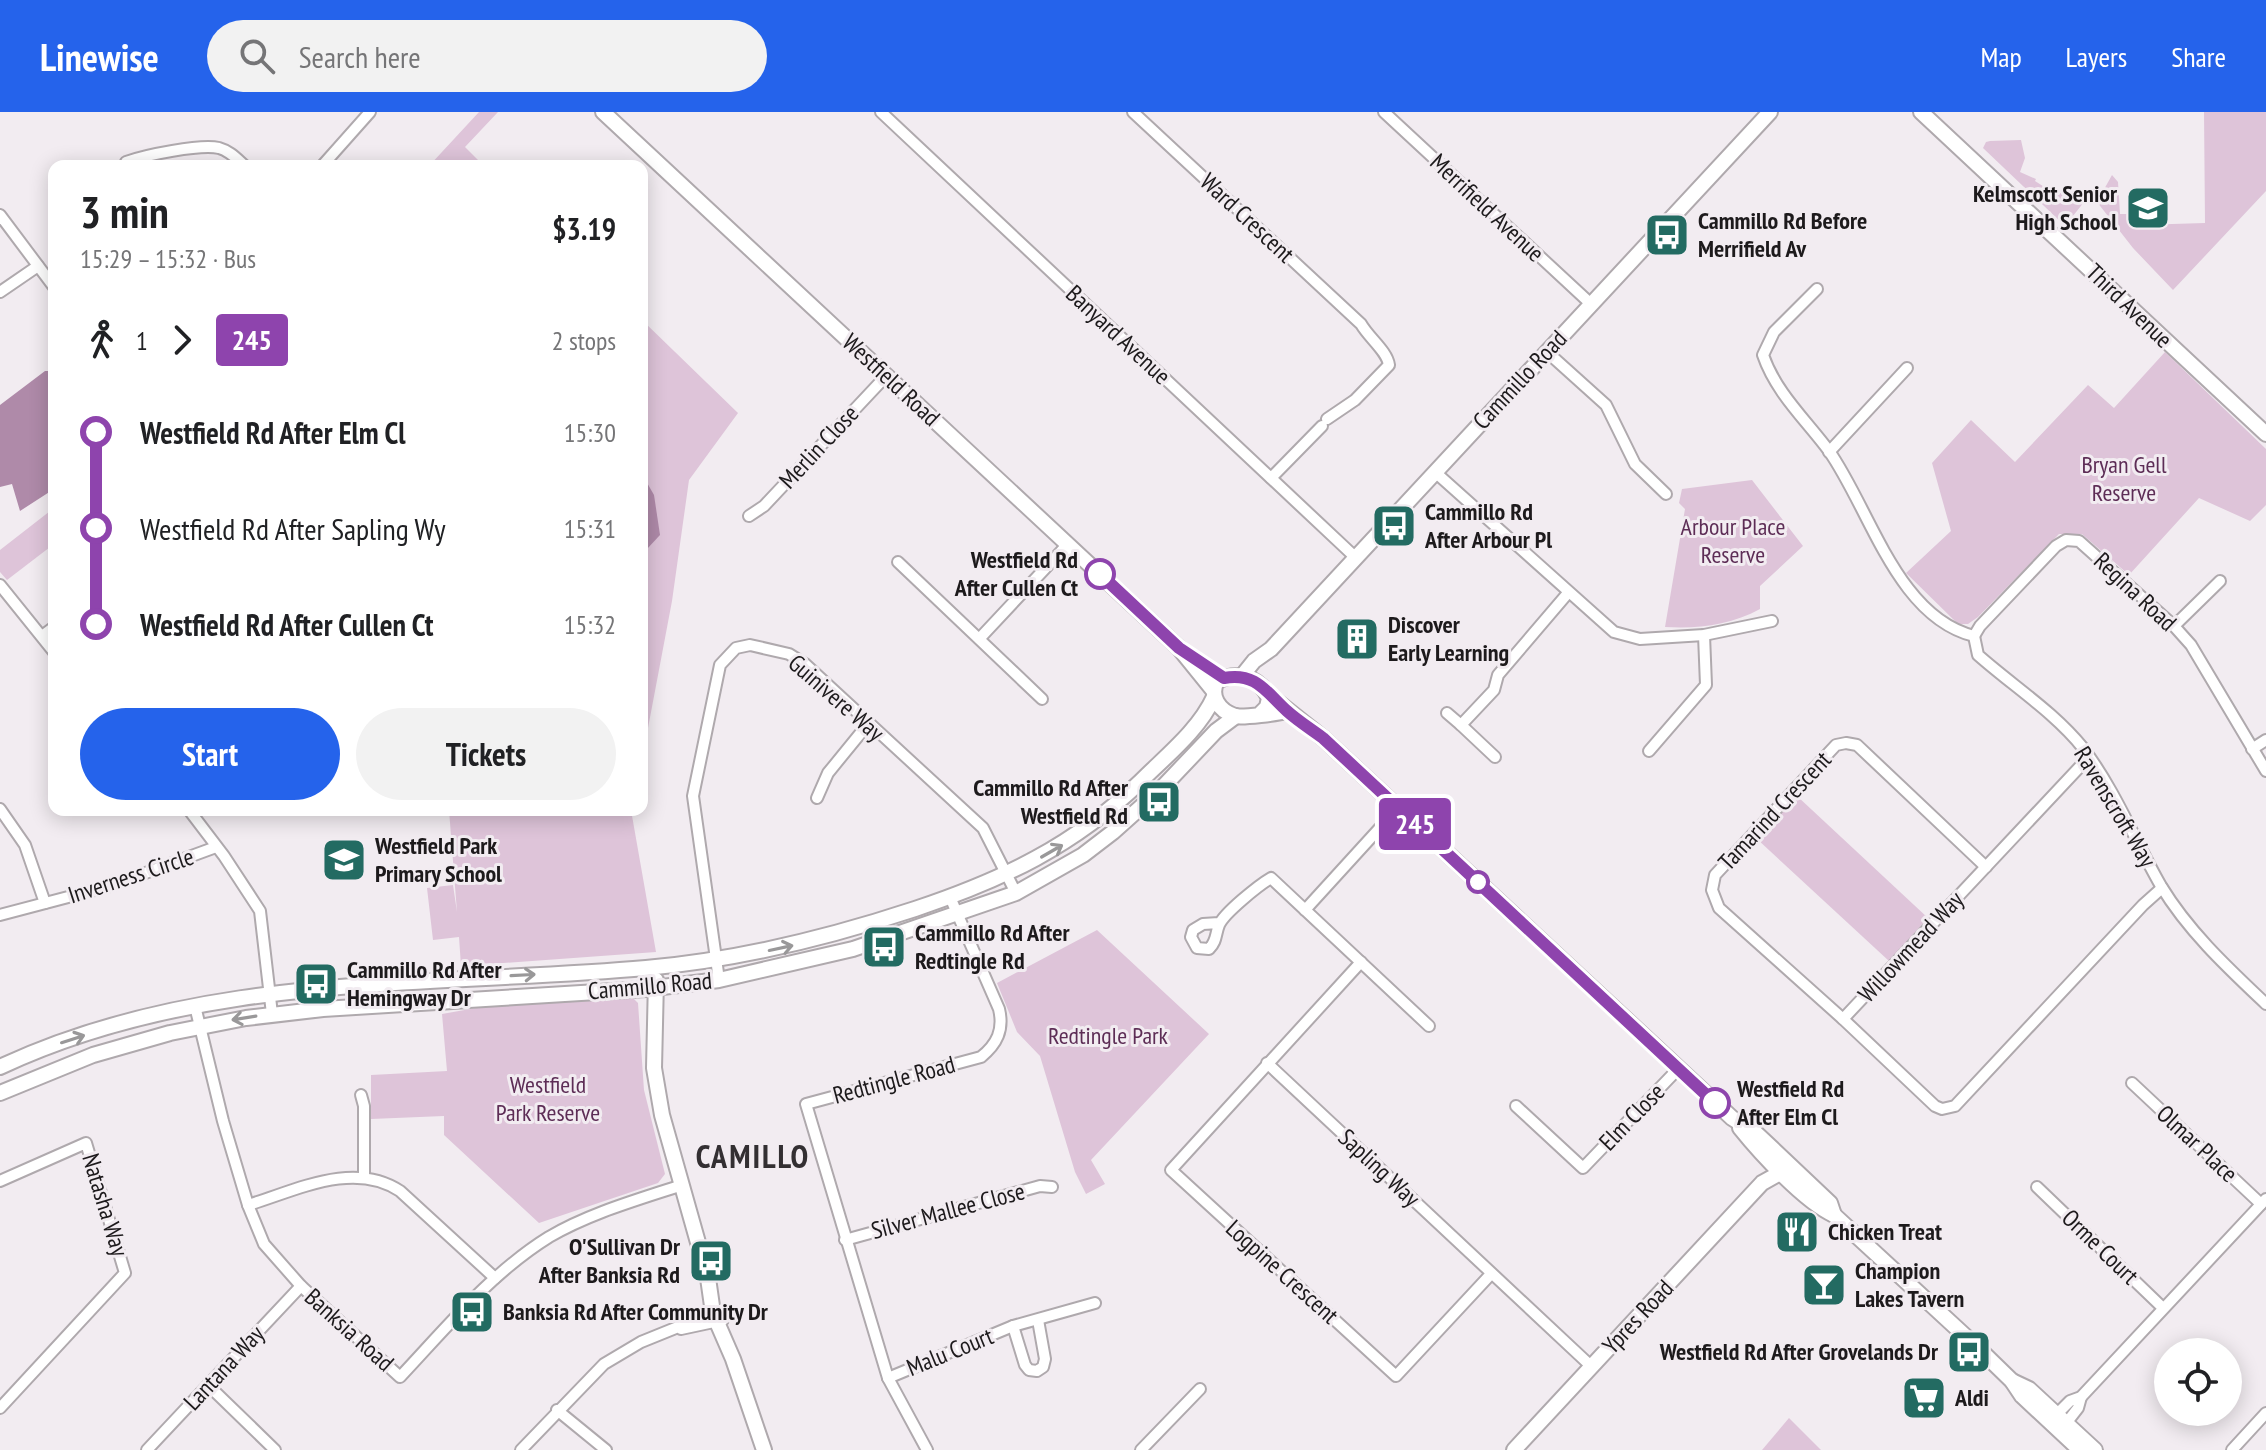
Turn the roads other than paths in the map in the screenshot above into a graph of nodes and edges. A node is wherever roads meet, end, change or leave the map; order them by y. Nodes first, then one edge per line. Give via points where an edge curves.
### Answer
1 (370, 112) edge
2 (603, 112) edge
3 (881, 112) edge
4 (1133, 112) edge
5 (1384, 112) edge
6 (1770, 112) edge
7 (1921, 112) edge
8 (132, 160) edge
9 (239, 160) edge
10 (327, 160) edge
11 (0, 215) edge
12 (38, 266) junction
13 (48, 279) edge
14 (1817, 289) dead end
15 (0, 292) edge
16 (1591, 304) junction
17 (1546, 351) junction
18 (1907, 368) dead end
19 (887, 375) junction
20 (2266, 434) edge
21 (1829, 452) junction
22 (1435, 472) junction
23 (1271, 478) junction
24 (1666, 494) dead end
25 (749, 516) dead end
26 (1068, 544) junction
27 (1355, 557) junction
28 (898, 562) dead end
29 (2220, 581) dead end
30 (0, 585) edge
31 (1568, 593) junction
32 (1772, 621) dead end
33 (2174, 626) junction
34 (48, 632) edge
35 (1704, 635) junction
36 (42, 636) junction
37 (1974, 636) junction
38 (980, 638) junction
39 (48, 644) edge
40 (1179, 648) junction
41 (1271, 649) junction
42 (1242, 676) junction
43 (1224, 678) junction
44 (1264, 689) junction
45 (1213, 693) junction
46 (1042, 699) dead end
47 (1287, 711) junction
48 (1261, 713) junction
49 (1447, 713) dead end
50 (1236, 716) junction
51 (868, 724) junction
52 (1461, 725) junction
53 (2266, 740) edge
54 (2252, 749) junction
55 (1649, 751) dead end
56 (1495, 757) dead end
57 (2089, 757) junction
58 (2266, 771) edge
59 (817, 798) dead end
60 (1398, 808) junction
61 (0, 809) edge
62 (193, 816) edge
63 (216, 847) junction
64 (1986, 867) junction
65 (1008, 874) junction
66 (2162, 888) junction
67 (1016, 893) junction
68 (950, 897) junction
69 (45, 903) junction
70 (1305, 910) junction
71 (958, 914) junction
72 (0, 915) edge
73 (1219, 923) dead end
74 (716, 959) junction
75 (1361, 962) junction
76 (650, 968) junction
77 (719, 980) junction
78 (651, 988) junction
79 (269, 994) junction
80 (2266, 1004) edge
81 (195, 1006) junction
82 (272, 1014) junction
83 (1843, 1019) junction
84 (199, 1026) junction
85 (1429, 1026) dead end
86 (1267, 1063) junction
87 (0, 1067) edge
88 (1678, 1069) junction
89 (2132, 1083) dead end
90 (0, 1093) edge
91 (361, 1095) dead end
92 (1516, 1106) dead end
93 (1780, 1164) junction
94 (364, 1177) junction
95 (0, 1181) edge
96 (682, 1185) junction
97 (1052, 1187) dead end
98 (2037, 1187) dead end
99 (2264, 1202) edge
100 (248, 1205) junction
101 (845, 1240) junction
102 (1491, 1274) junction
103 (495, 1278) junction
104 (301, 1286) junction
105 (1095, 1303) dead end
106 (2163, 1308) junction
107 (718, 1316) junction
108 (1038, 1320) junction
109 (1013, 1326) junction
110 (1592, 1367) junction
111 (888, 1378) junction
112 (208, 1385) junction
113 (1200, 1389) dead end
114 (0, 1408) edge
115 (557, 1410) junction
116 (2266, 1413) edge
117 (2058, 1423) junction
118 (147, 1450) edge
119 (275, 1450) edge
120 (521, 1450) edge
121 (606, 1450) edge
122 (764, 1450) edge
123 (927, 1450) edge
124 (1141, 1450) edge
125 (1514, 1450) edge
126 (2080, 1450) edge
127 (2095, 1450) edge
128 (2232, 1450) edge

1 - 10 street
2 - 19 main road, Westfield Road
3 - 23 street, Banyard Avenue
4 - 23 street, Ward Crescent via 1361,324 1387,356 1389,365
5 - 16 street, Merrifield Avenue
6 - 16 main road, Cammillo Road
7 - 20 main road, Third Avenue
8 - 9 street via 213,147
11 - 12 street
12 - 13 street
12 - 15 street
14 - 21 street via 1774,332 1763,355 1770,377
16 - 17 main road, Cammillo Road
17 - 22 main road, Cammillo Road
17 - 24 street via 1606,405 1635,464
18 - 21 street
19 - 25 street, Merlin Close
19 - 26 main road, Westfield Road
21 - 37 street via 1905,586 1948,627
22 - 27 main road, Cammillo Road
22 - 31 street
23 - 27 street, Banyard Avenue
26 - 38 street
26 - 40 main road, Westfield Road
27 - 41 main road, Cammillo Road
28 - 38 street
29 - 33 street
30 - 36 street
31 - 35 street via 1614,632 1640,639
31 - 52 street
32 - 35 street
33 - 37 street, Regina Road via 2083,543 2070,540 2056,546
33 - 54 street, Regina Road via 2191,645
34 - 36 street
35 - 55 street via 1706,685
36 - 39 street
37 - 57 street, Ravenscroft Way via 1978,655 2060,724
38 - 46 street
40 - 43 main road, Westfield Road
40 - 45 main road, Westfield Road
41 - 42 main road, Cammillo Road
41 - 44 main road, Cammillo Road
42 - 43 main road
42 - 44 main road
43 - 45 main road
44 - 47 main road
44 - 48 main road via 1268,705
45 - 50 main road via 1223,709
65 -> 45 main road, Cammillo Road via 1057,848 1127,795 1201,720
47 - 48 main road
47 - 60 main road
48 - 50 main road
49 - 52 street
50 - 67 main road, Cammillo Road via 1098,845
51 - 59 street via 828,773
51 - 65 street, Guinivere Way via 983,828
51 - 74 street, Guinivere Way via 789,654 750,645 724,658 693,787
52 - 56 street
53 - 54 street
54 - 58 street, Regina Road
57 - 64 street, Willowmead Way
57 - 66 street, Ravenscroft Way
60 - 70 street
60 - 88 main road
61 - 69 street, Inverness Circle via 25,845
62 - 63 street
63 - 69 street, Inverness Circle via 110,886
63 - 79 street via 260,911
64 - 83 street, Willowmead Way
64 - 83 street, Tamarind Crescent via 1857,745 1836,745 1771,813 1715,875 1714,899
65 - 67 street, Guinivere Way
65 - 68 main road, Cammillo Road
66 - 80 street, Ravenscroft Way via 2212,954
66 - 83 street, Willowmead Way via 1955,1106 1935,1106
67 - 71 main road, Cammillo Road
68 - 71 street, Redtingle Road
74 -> 68 main road, Cammillo Road via 803,943
69 - 72 street, Inverness Circle
70 - 73 street via 1271,878
70 - 75 street
71 - 77 main road, Cammillo Road via 853,949
71 - 101 street, Redtingle Road via 999,1009 1001,1027 994,1046 981,1057 806,1104
74 - 76 main road, Cammillo Road
74 - 77 street, Guinivere Way
75 - 85 street
75 - 86 street
76 - 78 main road
79 -> 76 main road, Cammillo Road
77 - 78 main road, Cammillo Road
78 - 82 main road, Cammillo Road
78 - 96 main road via 658,1098
79 - 81 main road, Cammillo Road
79 - 82 street
81 - 84 street, Banksia Road
87 -> 81 main road, Cammillo Road via 86,1035
82 -> 84 main road, Cammillo Road
84 - 90 main road, Cammillo Road via 93,1055
84 - 100 street, Banksia Road
86 - 102 street, Sapling Way
86 - 102 street, Logpine Crescent via 1171,1170 1396,1376
88 - 92 street, Elm Close via 1583,1168
88 - 93 main road via 1757,1134
89 - 99 street, Olmar Place
91 - 94 street
93 - 110 main road, Ypres Road
93 - 117 main road via 1830,1203 1834,1215 2012,1381 2029,1389
94 - 100 street via 333,1179
94 - 103 street via 400,1191
95 - 114 street, Natasha Way via 86,1143 125,1273
96 - 103 street, Banksia Road via 577,1223
96 - 107 main road via 716,1290
97 - 101 street, Silver Mallee Close
98 - 106 street, Orme Court
99 - 106 street
100 - 104 street, Banksia Road via 264,1244
101 - 111 street, Redtingle Road
102 - 110 street, Sapling Way
103 - 104 street, Banksia Road via 400,1377
104 - 112 street, Lantana Way
105 - 108 street, Malu Court
106 - 117 street via 2081,1397 2070,1401
107 - 115 street via 641,1342 604,1364
107 - 122 main road via 732,1340 733,1359
108 - 109 street, Malu Court
108 - 109 street, Malu Court via 1045,1359 1037,1371 1025,1365
109 - 111 street, Malu Court
110 - 125 main road, Ypres Road
111 - 123 street, Redtingle Road
112 - 118 street, Lantana Way
112 - 119 street
113 - 124 street
115 - 120 street
115 - 121 street
116 - 128 street
117 - 126 main road
117 - 127 main road

